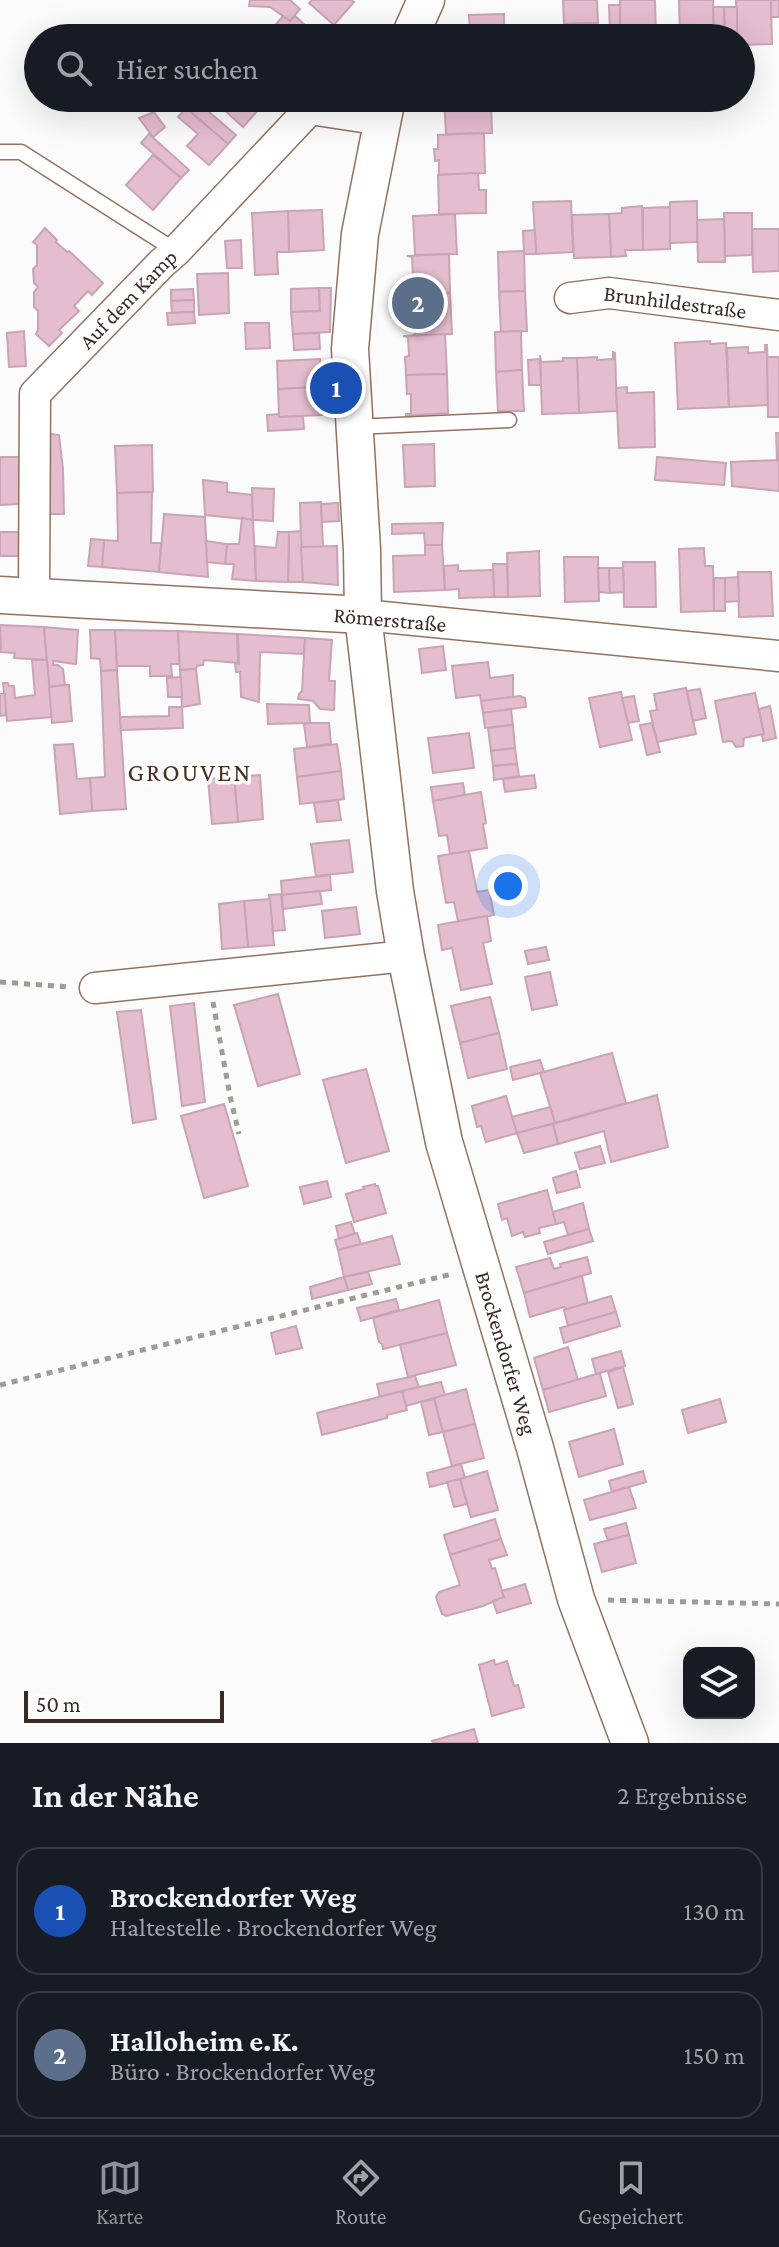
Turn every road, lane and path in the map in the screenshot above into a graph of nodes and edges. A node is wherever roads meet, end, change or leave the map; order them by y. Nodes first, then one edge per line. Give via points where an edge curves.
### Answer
1 (426, 0) edge
2 (415, 24) edge
3 (307, 112) edge
4 (383, 112) edge
5 (0, 152) edge
6 (176, 251) junction
7 (570, 298) dead end
8 (779, 315) edge
9 (509, 420) dead end
10 (354, 427) junction
11 (17, 596) edge
12 (363, 615) junction
13 (779, 656) edge
14 (406, 956) junction
15 (211, 976) junction
16 (0, 982) edge
17 (95, 988) joint
18 (239, 1134) dead end
19 (480, 1267) junction
20 (0, 1385) edge
21 (576, 1599) junction
22 (779, 1604) edge
23 (630, 1743) edge

1 - 2 street
3 - 6 street, Auf dem Kamp
4 - 10 street, Brockendorfer Weg via 360,234 350,349
5 - 6 lane via 21,152
6 - 11 street, Auf dem Kamp via 35,394
7 - 8 street, Brunhildestraße via 609,293
9 - 10 lane
10 - 12 street, Brockendorfer Weg
11 - 12 street, Römerstraße
12 - 13 street, Römerstraße
12 - 14 street, Brockendorfer Weg
14 - 15 street
14 - 19 street, Brockendorfer Weg via 444,1142
15 - 17 street
15 - 18 path
16 - 17 path
19 - 20 path
19 - 21 street, Brockendorfer Weg
21 - 22 path
21 - 23 street, Brockendorfer Weg

